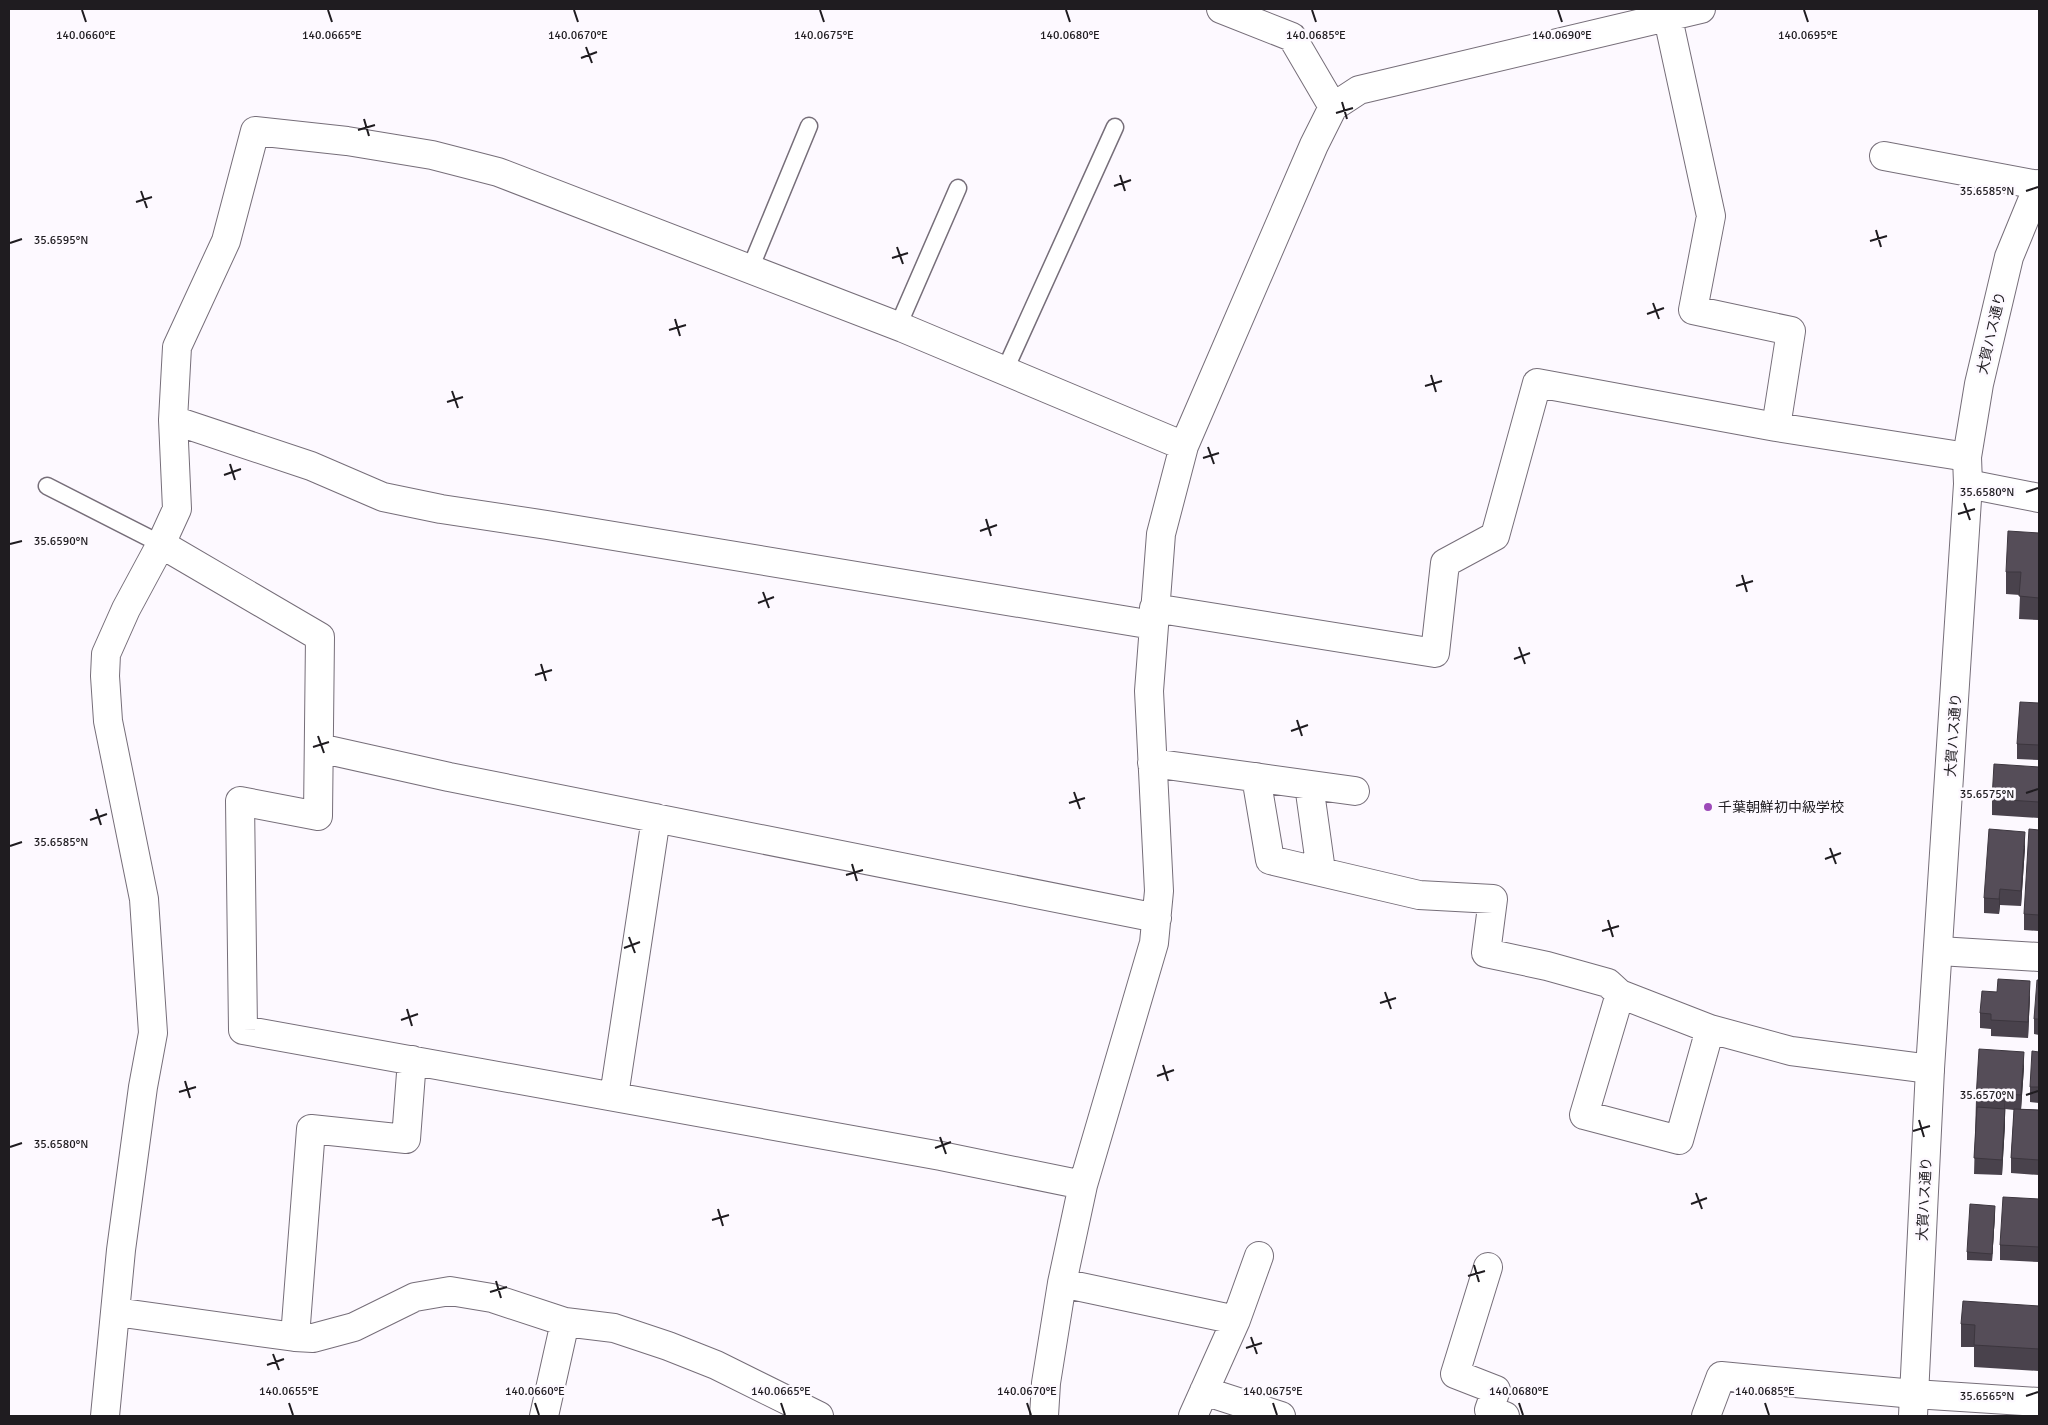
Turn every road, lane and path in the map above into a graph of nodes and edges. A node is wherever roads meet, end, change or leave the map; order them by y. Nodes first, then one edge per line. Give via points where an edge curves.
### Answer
1 (1221, 9) edge
2 (1701, 9) edge
3 (1666, 13) edge
4 (1333, 107) junction
5 (809, 126) dead end
6 (1115, 127) dead end
7 (1884, 156) dead end
8 (2039, 185) edge
9 (958, 188) dead end
10 (750, 269) junction
11 (898, 326) junction
12 (1005, 370) junction
13 (173, 420) junction
14 (1776, 427) junction
15 (1184, 446) junction
16 (1967, 457) junction
17 (1968, 484) junction
18 (47, 486) dead end
19 (2039, 498) edge
20 (161, 544) junction
21 (1154, 617) junction
22 (319, 748) junction
23 (1152, 763) junction
24 (1256, 776) junction
25 (1308, 785) junction
26 (1355, 791) dead end
27 (656, 818) junction
28 (1321, 871) junction
29 (1157, 918) junction
30 (1939, 951) junction
31 (2039, 957) edge
32 (1620, 994) junction
33 (1710, 1029) junction
34 (412, 1060) junction
35 (1930, 1069) junction
36 (614, 1096) junction
37 (1083, 1185) junction
38 (1258, 1256) dead end
39 (1488, 1267) dead end
40 (1062, 1283) junction
41 (116, 1312) junction
42 (1236, 1320) junction
43 (565, 1322) junction
44 (295, 1337) junction
45 (1204, 1391) junction
46 (2039, 1402) edge
47 (1914, 1405) edge
48 (105, 1416) edge
49 (544, 1416) edge
50 (819, 1416) edge
51 (1044, 1416) edge
52 (1193, 1416) edge
53 (1282, 1416) edge
54 (1505, 1416) edge
55 (1706, 1416) edge

1 - 4 street via 1292,37
2 - 3 street
3 - 4 street via 1359,90
3 - 14 street via 1710,216 1693,310 1791,331
4 - 15 street
5 - 10 lane
6 - 12 lane
7 - 8 street
8 - 16 street, 大賀ハス通り via 2009,257 1979,384
9 - 11 lane
10 - 11 street
10 - 13 street via 498,172 432,155 255,131 226,241 177,347
11 - 12 street
12 - 15 street
13 - 20 street via 177,510
13 - 21 street via 311,466 383,497 441,509
14 - 16 street
14 - 21 street via 1537,383 1495,536 1445,563 1435,653
15 - 21 street via 1161,534
16 - 17 street, 大賀ハス通り
17 - 19 street
17 - 30 street, 大賀ハス通り
18 - 20 lane
20 - 22 street via 320,636
20 - 41 street via 106,654 108,720 144,899 152,1033 121,1250
21 - 23 street via 1149,692
22 - 27 street
22 - 34 street via 318,816 240,801 243,1030
23 - 24 street
23 - 29 street via 1159,891
24 - 25 street
24 - 28 street via 1270,860
25 - 26 street
25 - 28 street
27 - 29 street
27 - 36 street
28 - 32 street via 1420,895 1493,899 1486,953 1608,983
29 - 37 street via 1154,943
30 - 31 street
30 - 35 street, 大賀ハス通り
32 - 33 street
32 - 33 street via 1584,1116 1679,1140
33 - 35 street via 1791,1051
34 - 36 street
34 - 44 street via 406,1140 311,1129
35 - 47 street, 大賀ハス通り
36 - 37 street
37 - 40 street
38 - 42 street
39 - 54 street via 1455,1374 1496,1390 1489,1410
40 - 42 street
40 - 51 street
41 - 44 street
41 - 48 street
42 - 45 street
43 - 44 street via 492,1298 450,1291 416,1297 354,1327 313,1338
43 - 49 street
43 - 50 street via 614,1328 668,1346 716,1365
45 - 52 street
45 - 53 street
46 - 47 street
47 - 55 street via 1721,1376

